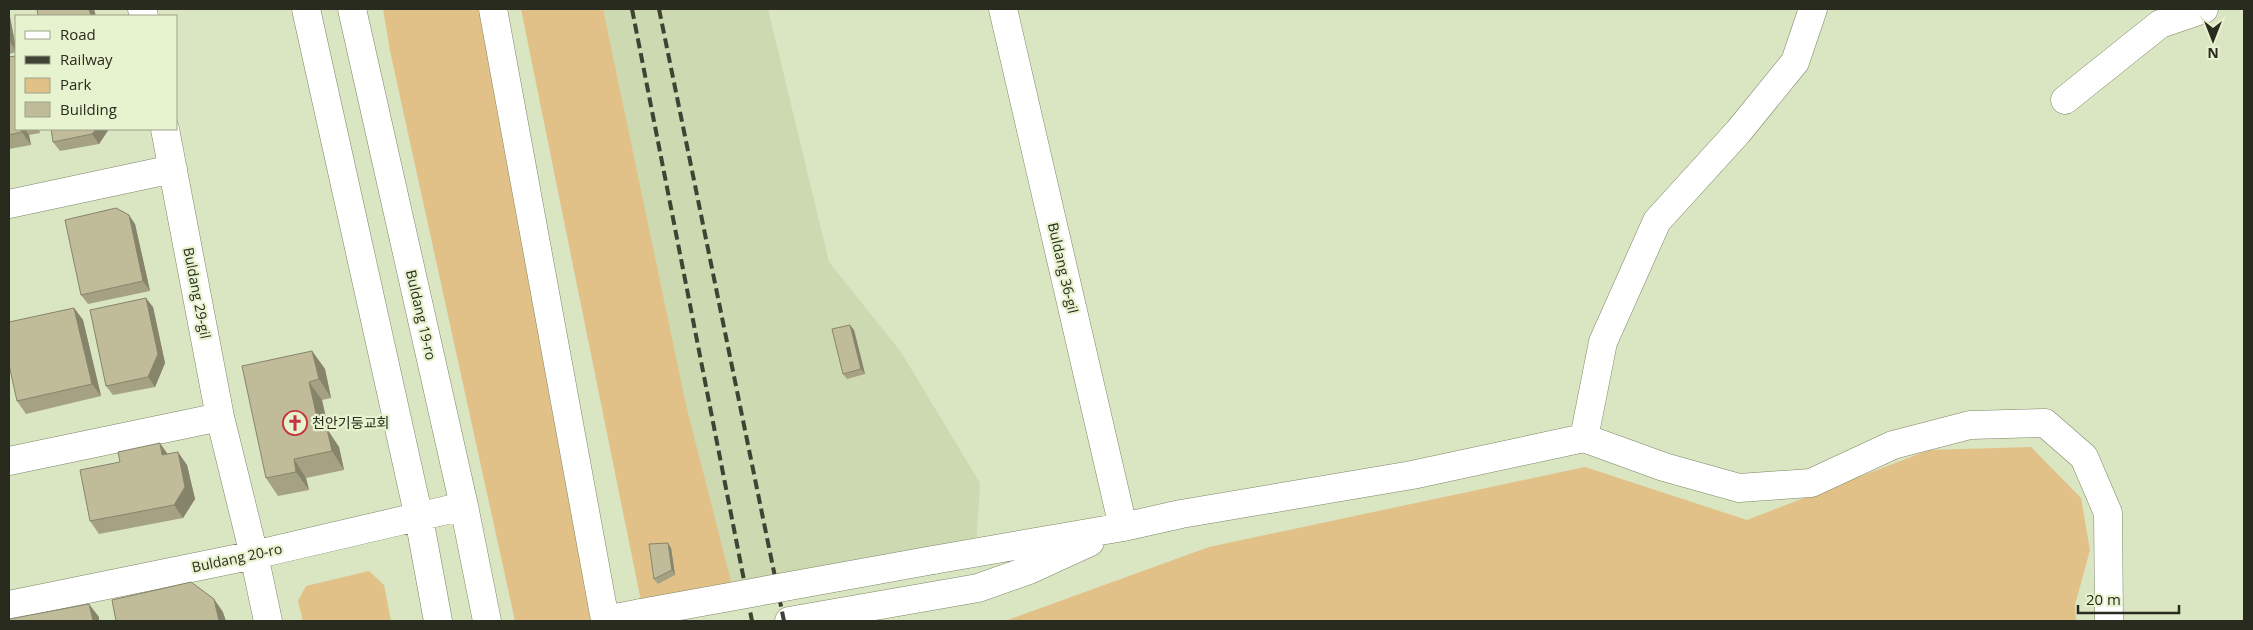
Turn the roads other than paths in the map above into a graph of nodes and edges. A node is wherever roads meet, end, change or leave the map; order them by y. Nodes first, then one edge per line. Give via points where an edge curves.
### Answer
1 (306, 9) edge
2 (352, 9) edge
3 (493, 9) edge
4 (1003, 9) edge
5 (1813, 9) edge
6 (2204, 9) edge
7 (2157, 16) edge
8 (2064, 100) dead end
9 (165, 130) edge
10 (173, 170) junction
11 (9, 204) edge
12 (220, 417) junction
13 (1584, 438) junction
14 (9, 461) edge
15 (464, 506) junction
16 (419, 518) junction
17 (1123, 527) junction
18 (254, 555) junction
19 (9, 605) edge
20 (268, 621) edge
21 (438, 621) edge
22 (487, 621) edge
23 (789, 621) edge
24 (2109, 621) edge

1 - 16 street
2 - 15 street, Buldang 19-ro
3 - 17 street, bridge via 605,620
4 - 17 street, Buldang 36-gil
5 - 13 street via 1795,62 1738,132 1657,221 1603,342
6 - 7 street
7 - 8 street
9 - 10 street, Buldang 29-gil
10 - 11 street
10 - 12 street, Buldang 29-gil
12 - 14 street
12 - 18 street, Buldang 29-gil
13 - 17 street via 1412,475 1181,514
13 - 24 street via 1664,467 1739,488 1811,483 1893,445 1970,425 2045,424 2084,457 2108,513
15 - 16 street, Buldang 20-ro
15 - 22 street, Buldang 19-ro
16 - 18 street, Buldang 20-ro
16 - 21 street
17 - 23 street via 1029,570 978,588
18 - 19 street, Buldang 20-ro
18 - 20 street, Buldang 29-gil

